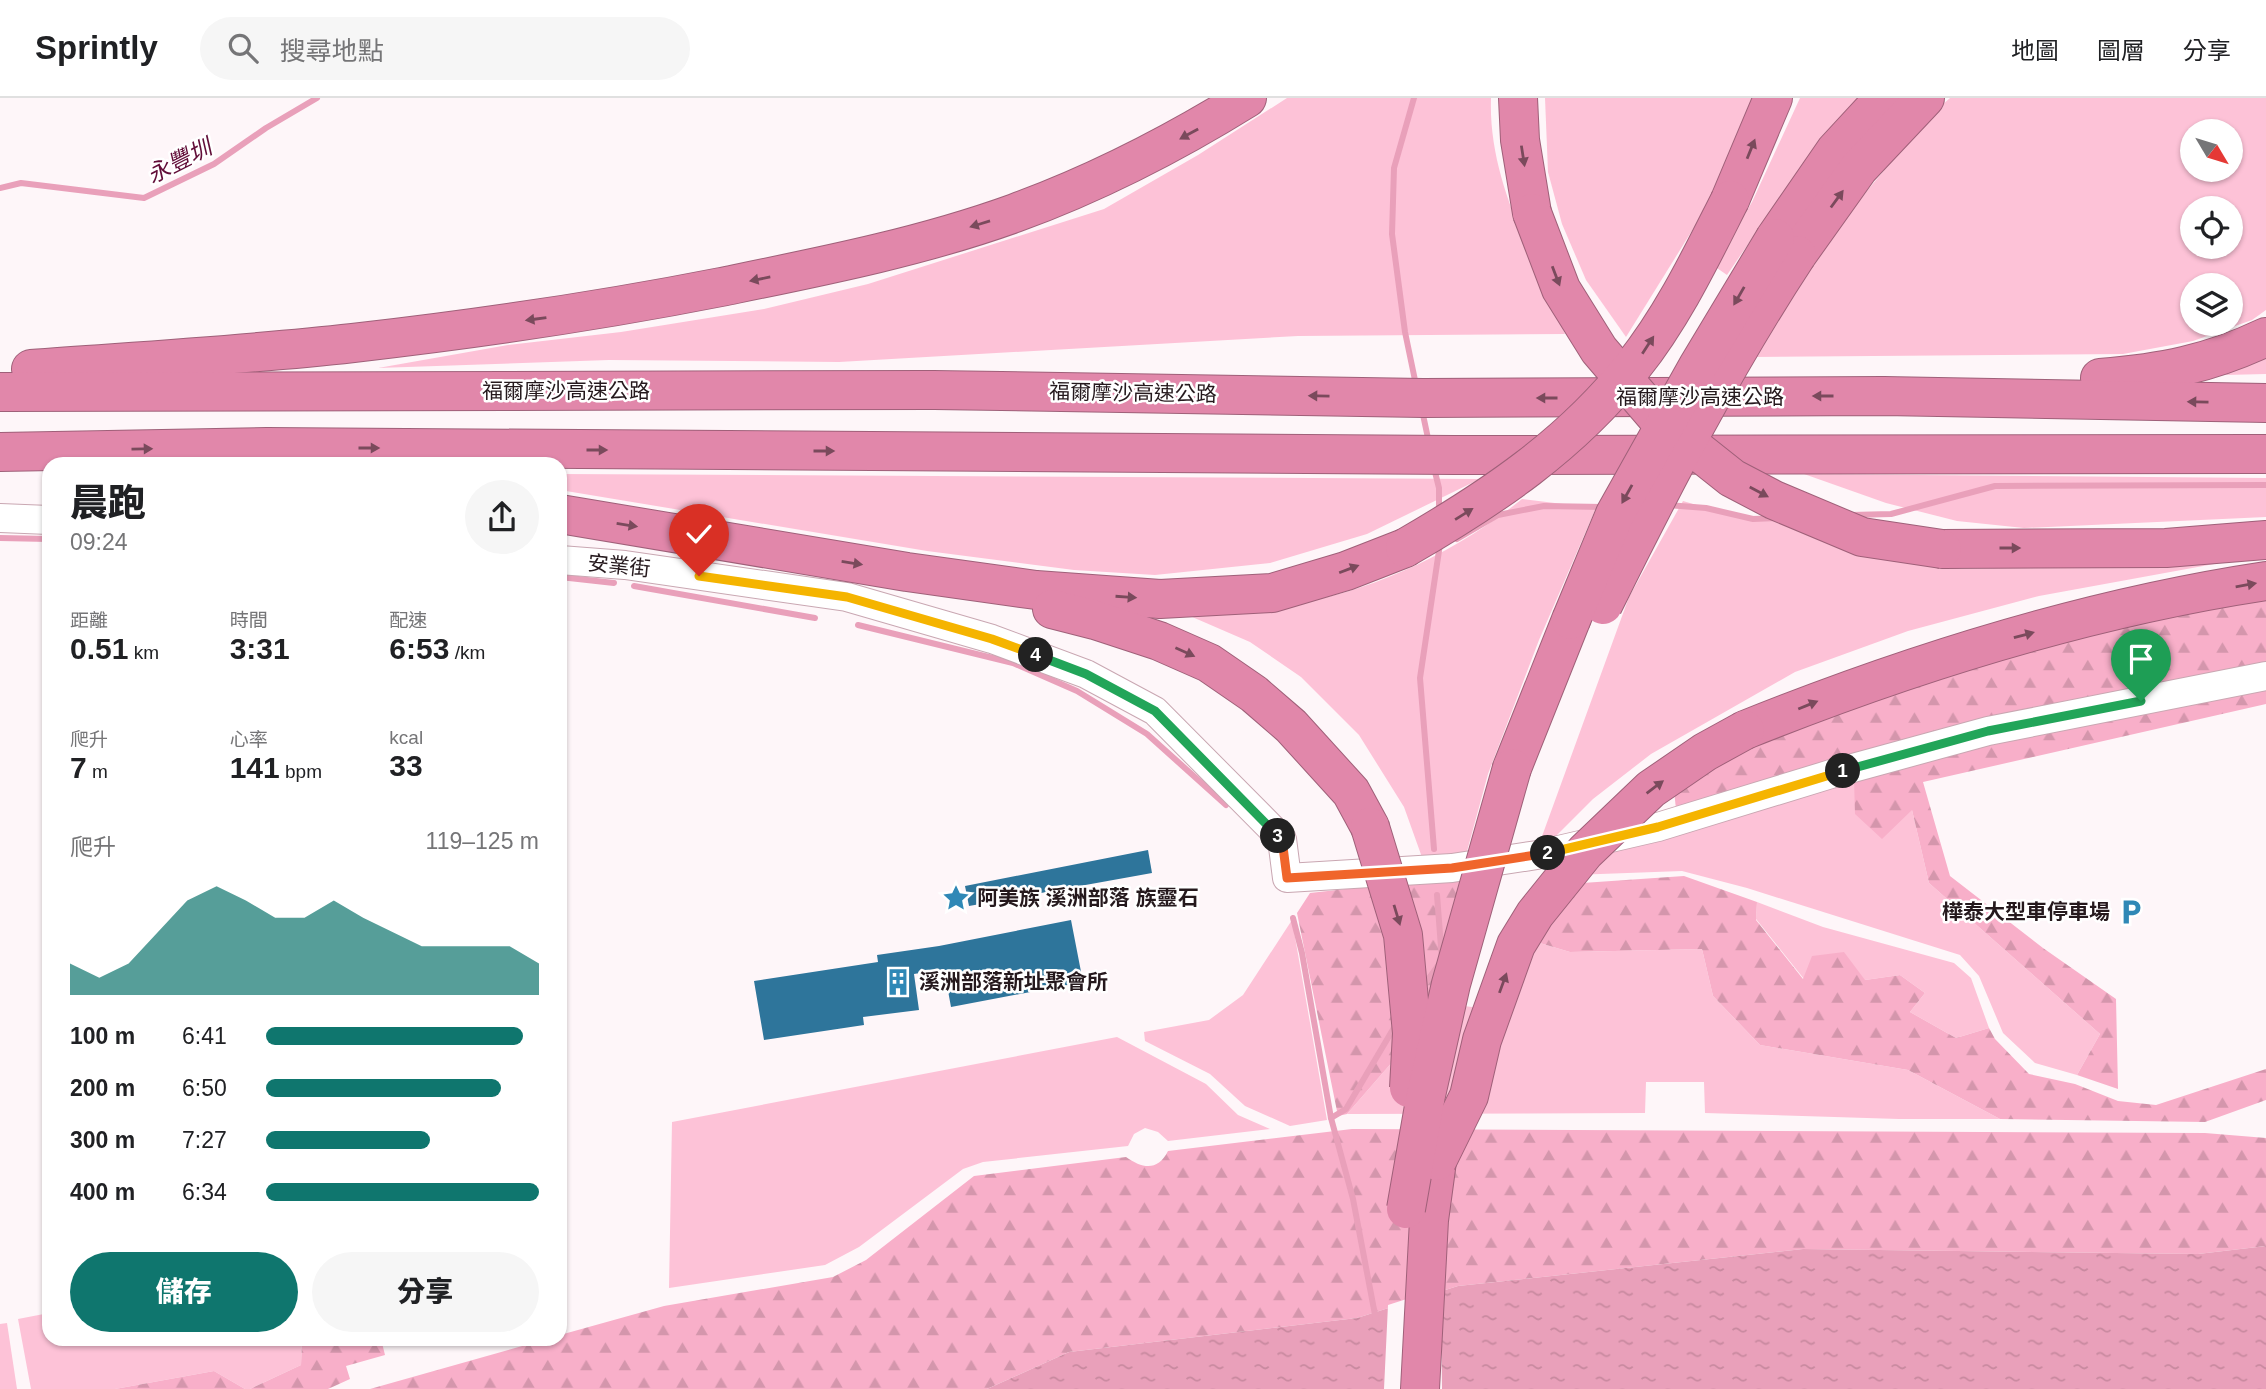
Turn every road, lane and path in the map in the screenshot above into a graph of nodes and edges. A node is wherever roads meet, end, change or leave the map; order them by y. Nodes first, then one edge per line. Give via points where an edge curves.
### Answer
1 (1247, 98) edge
2 (1518, 98) edge
3 (1773, 98) edge
4 (1884, 98) edge
5 (1925, 98) edge
6 (1786, 246) junction
7 (2266, 337) edge
8 (0, 372) edge
9 (0, 392) edge
10 (1884, 396) junction
11 (2266, 403) edge
12 (0, 452) edge
13 (2266, 454) edge
14 (0, 465) edge
15 (42, 468) edge
16 (567, 515) edge
17 (0, 518) edge
18 (42, 520) edge
19 (2266, 540) edge
20 (567, 561) edge
21 (908, 572) junction
22 (2266, 581) edge
23 (2266, 676) edge
24 (1523, 772) junction
25 (1437, 1161) junction
26 (1406, 1209) junction
27 (1397, 1389) edge
28 (1420, 1389) edge

1 -> 8 highway via 1148,156 1072,191 1013,214 811,269 640,303 364,342
2 -> 19 highway, bridge via 1532,212 1561,289 1599,350 1659,420 1732,478 1862,537 1942,549 2166,548
21 -> 3 highway, bridge via 1036,590 1172,598 1272,593 1405,548 1518,477 1577,429 1634,366 1688,282 1730,200
4 - 6 highway via 1835,151
6 -> 5 highway
6 - 24 highway, bridge via 1769,297 1580,626
7 - 10 highway via 2203,363 2147,374
10 -> 9 highway, 福爾摩沙高速公路 via 1423,398 934,390
11 -> 10 highway, 福爾摩沙高速公路
12 -> 13 highway via 281,447 1454,455
14 - 15 highway
16 -> 21 highway
17 - 18 street
20 - 23 street, 安業街 via 847,597 992,639 1086,674 1155,711 1282,839 1287,878 1452,868 1537,855 1658,827 1988,731
21 -> 26 highway, bridge via 1095,620 1209,663 1291,726 1351,792 1370,827 1403,936 1412,1033
25 -> 22 highway, bridge via 1469,1096 1482,1040 1512,956 1535,914 1585,852 1651,789 1745,730 1837,693 1977,648 2126,608
24 - 25 highway, bridge
24 - 26 highway, bridge via 1451,984
25 - 28 highway via 1429,1220
26 - 27 highway

